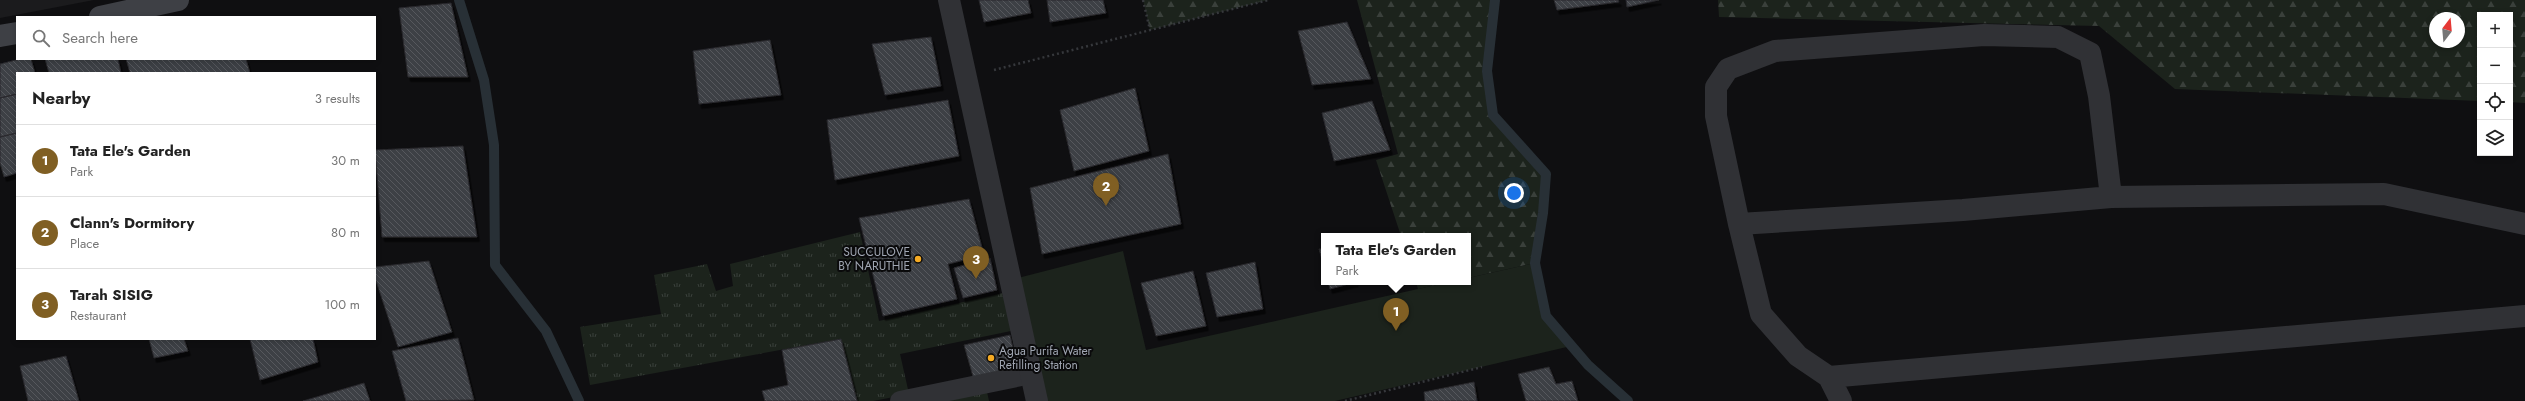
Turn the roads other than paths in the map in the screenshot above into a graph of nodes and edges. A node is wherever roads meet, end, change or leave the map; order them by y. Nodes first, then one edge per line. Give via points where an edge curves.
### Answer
1 (178, 0) edge
2 (949, 0) edge
3 (105, 16) edge
4 (16, 33) edge
5 (0, 36) edge
6 (2111, 197) junction
7 (1739, 224) junction
8 (2525, 224) edge
9 (2525, 316) edge
10 (1031, 374) junction
11 (1828, 377) junction
12 (900, 401) edge
13 (1037, 401) edge
14 (1841, 401) edge

1 - 3 street
2 - 10 street
4 - 5 street
6 - 7 street via 1963,210
6 - 7 street via 2099,96 2090,53 2058,37 1984,35 1774,51 1728,69 1716,87 1716,116
6 - 8 street via 2384,194
7 - 11 street via 1761,314 1798,356
9 - 11 street
10 - 12 lane
10 - 13 street
11 - 14 street

